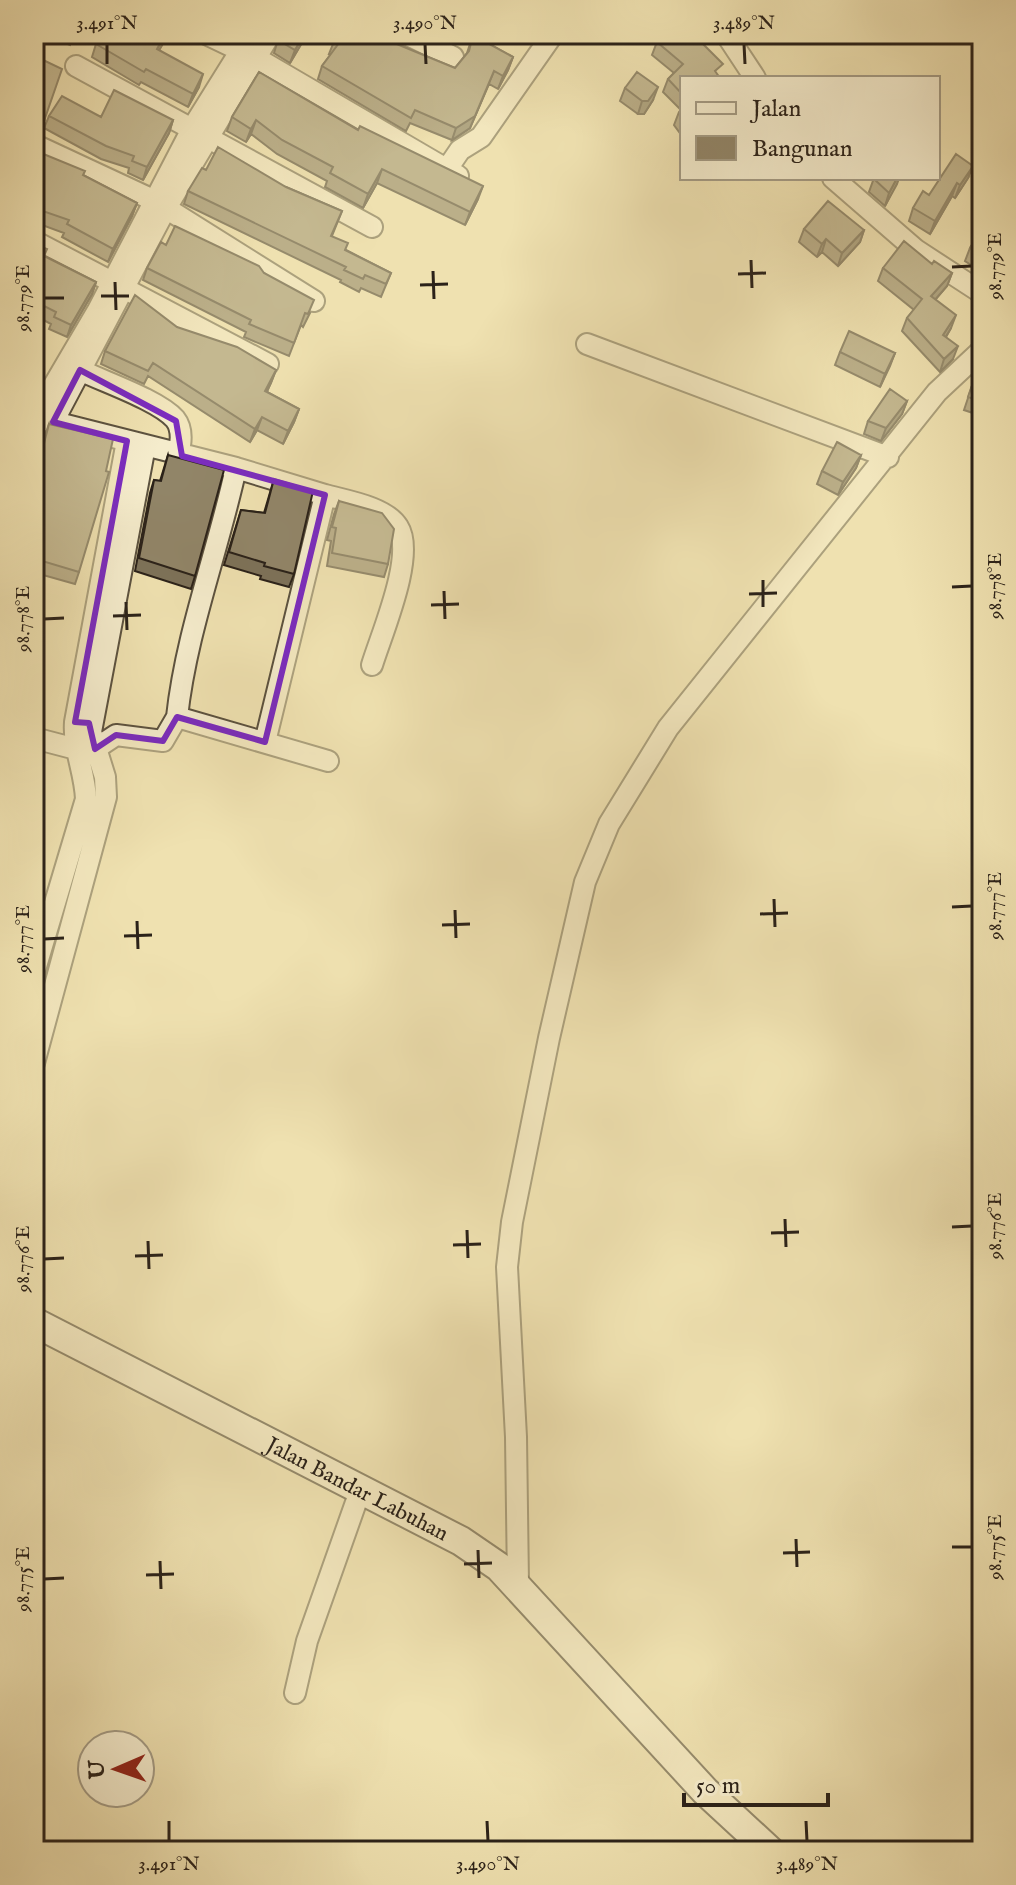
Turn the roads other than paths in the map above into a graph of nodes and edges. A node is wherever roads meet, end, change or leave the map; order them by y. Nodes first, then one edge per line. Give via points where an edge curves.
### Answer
1 (206, 34) edge
2 (270, 34) edge
3 (406, 34) edge
4 (553, 34) edge
5 (726, 34) edge
6 (249, 48) edge
7 (453, 57) dead end
8 (76, 66) dead end
9 (754, 76) edge
10 (201, 131) junction
11 (35, 145) edge
12 (447, 169) junction
13 (835, 180) edge
14 (475, 186) edge
15 (160, 204) junction
16 (372, 227) dead end
17 (34, 241) edge
18 (118, 286) junction
19 (982, 293) edge
20 (314, 301) edge
21 (587, 344) dead end
22 (982, 350) edge
23 (268, 364) edge
24 (80, 370) junction
25 (39, 419) edge
26 (136, 443) junction
27 (178, 455) junction
28 (888, 457) junction
29 (236, 468) junction
30 (325, 495) junction
31 (372, 665) dead end
32 (177, 717) junction
33 (34, 738) edge
34 (265, 742) junction
35 (85, 749) junction
36 (328, 761) dead end
37 (34, 973) edge
38 (34, 1063) edge
39 (34, 1322) edge
40 (360, 1491) junction
41 (518, 1583) junction
42 (295, 1693) dead end
43 (770, 1851) edge

1 - 6 street
2 - 6 street
3 - 7 street
4 - 12 street via 481,137 460,150
5 - 9 street
6 - 10 street
6 - 12 street
8 - 10 street
10 - 15 street
10 - 16 street
11 - 15 street
12 - 14 street
13 - 19 street via 916,250
15 - 18 street
15 - 20 street
17 - 18 street
18 - 23 street
18 - 24 street
18 - 25 street
21 - 28 street
22 - 28 street via 937,392
24 - 25 street
24 - 27 street via 176,421
25 - 26 street
26 - 27 street
26 - 35 street via 84,723
27 - 29 street
28 - 41 street via 668,728 609,824 585,882 546,1053 507,1267
29 - 30 street
29 - 32 street via 182,676
30 - 31 street via 372,509 400,530 400,574
30 - 34 street
32 - 34 street
32 - 35 street via 163,741 116,735
33 - 35 street
34 - 36 street
35 - 37 street via 86,799
35 - 38 street via 105,777 106,797
39 - 40 main road, Jalan Bandar Labuhan
40 - 41 main road, Jalan Bandar Labuhan via 461,1541
40 - 42 street via 311,1629
41 - 43 main road, Jalan Bandar Labuhan via 705,1791

